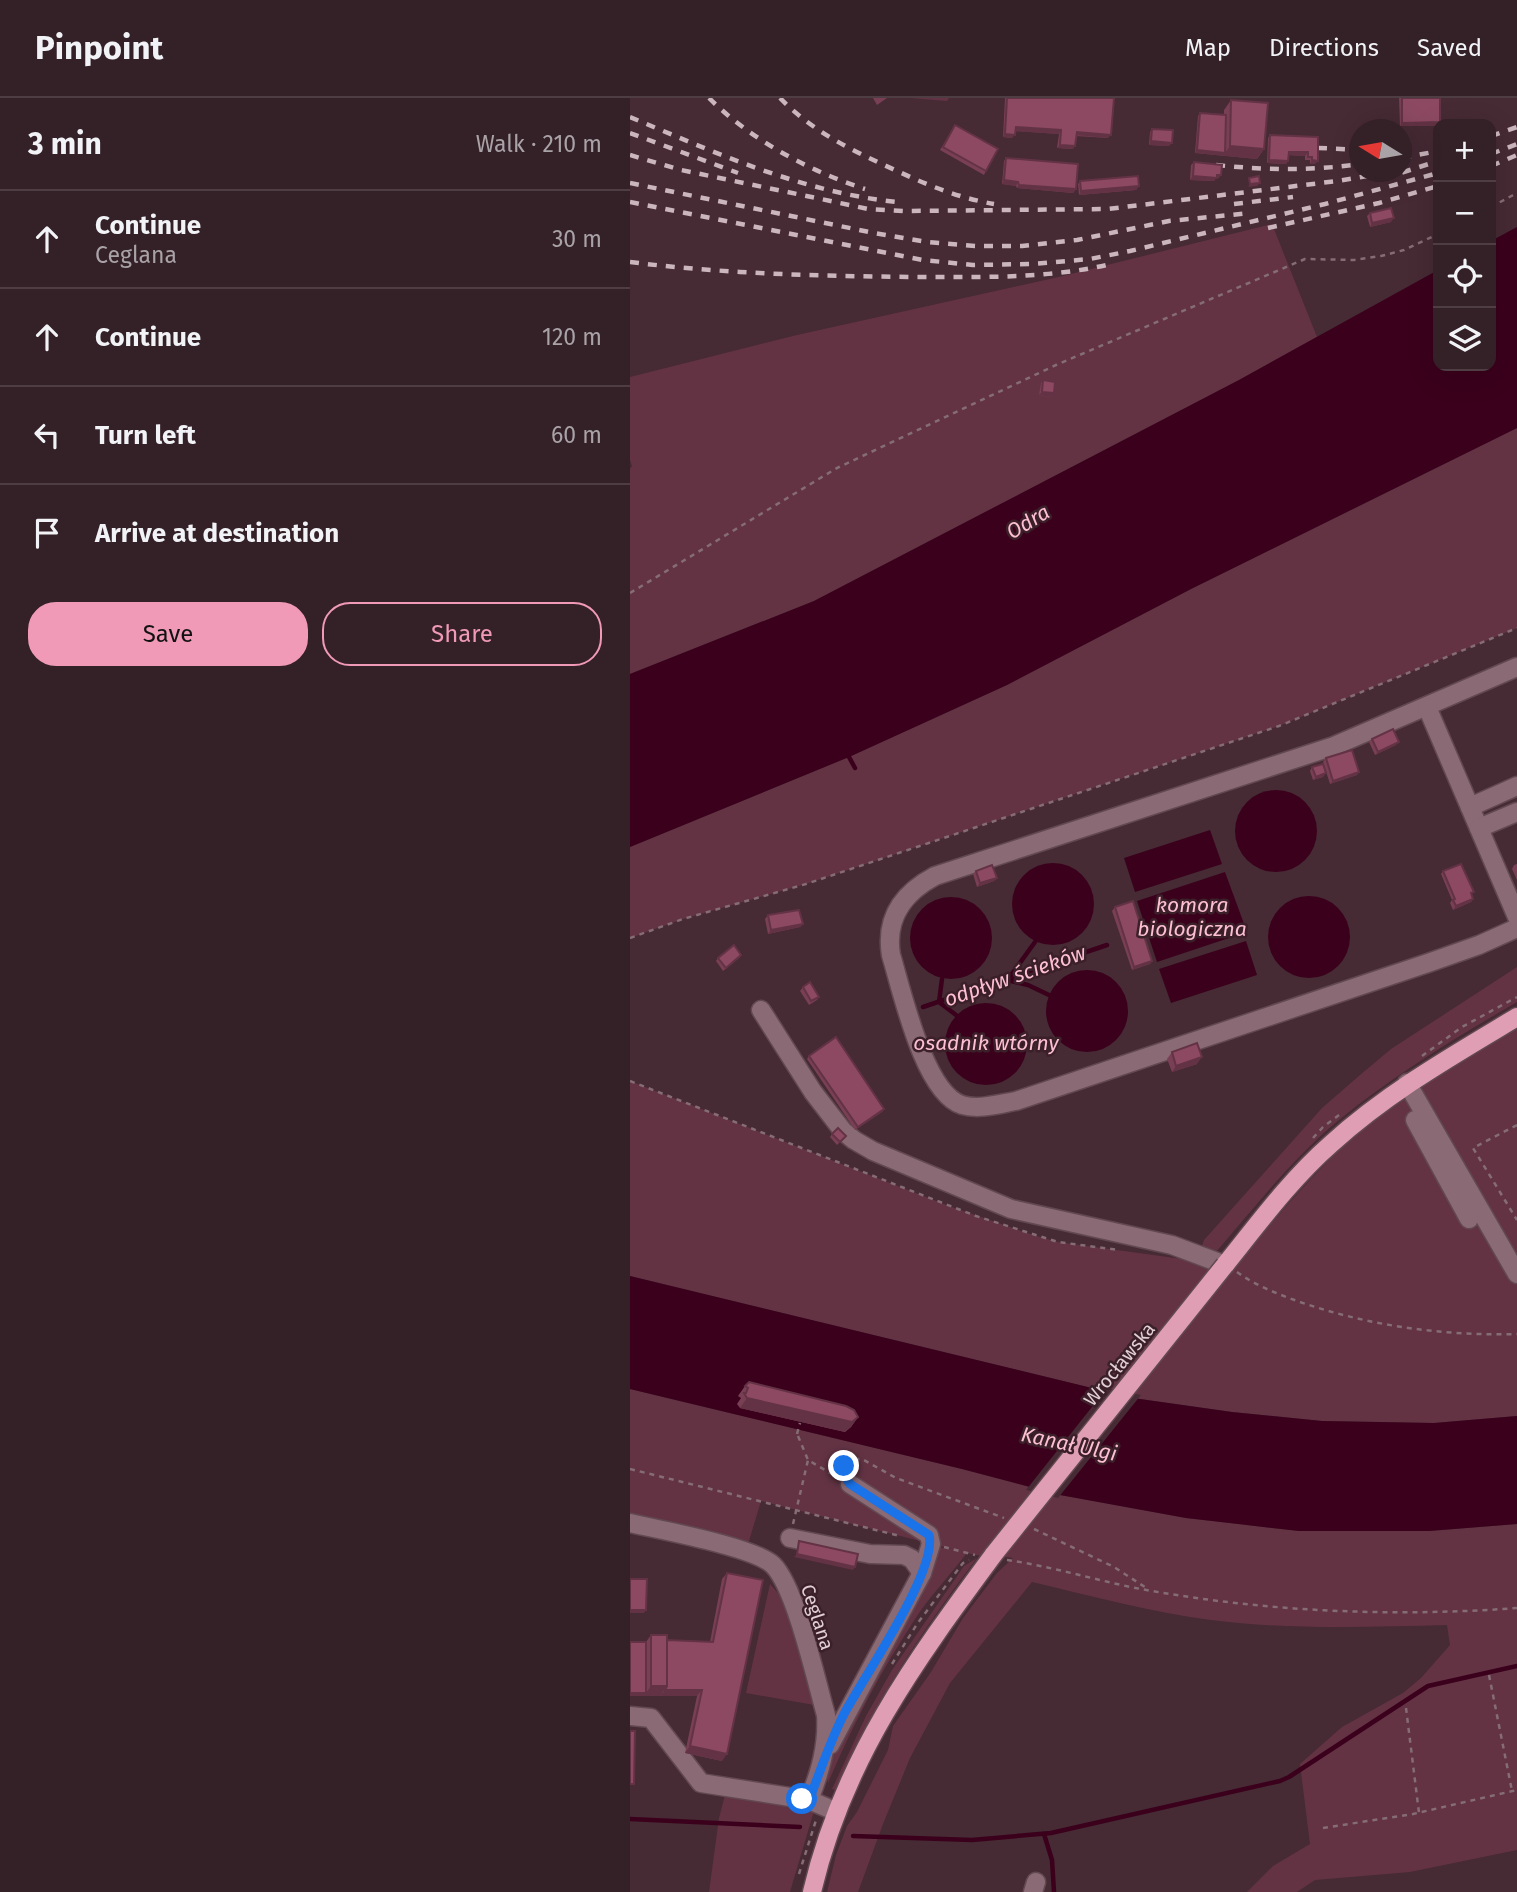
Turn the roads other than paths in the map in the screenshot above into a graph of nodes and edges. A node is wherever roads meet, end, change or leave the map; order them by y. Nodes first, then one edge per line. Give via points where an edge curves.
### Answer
1 (1517, 667) edge
2 (1427, 707) junction
3 (1517, 786) edge
4 (1470, 807) junction
5 (1517, 812) edge
6 (1479, 828) junction
7 (1517, 917) edge
8 (1517, 928) edge
9 (761, 1010) dead end
10 (1517, 1017) edge
11 (1402, 1086) junction
12 (1469, 1219) dead end
13 (1229, 1267) junction
14 (1517, 1274) edge
15 (850, 1484) road end
16 (630, 1522) edge
17 (790, 1538) road end
18 (922, 1573) junction
19 (630, 1716) edge
20 (824, 1757) junction
21 (809, 1800) junction
22 (837, 1812) junction
23 (812, 1892) edge

1 - 2 street
2 - 4 street
2 - 8 street via 1334,746 922,883 896,910 889,942 926,1064 940,1089 961,1105 988,1107 1016,1101 1479,945
3 - 4 street
4 - 6 street
5 - 6 street
6 - 7 street
9 - 13 street via 813,1093 843,1131 873,1151 1011,1209 1172,1245
10 - 11 main road, Wrocławska
11 - 12 street
11 - 13 main road, Wrocławska via 1329,1145 1288,1189
11 - 14 street
13 - 22 main road, Wrocławska, bridge via 946,1617 888,1705
15 - 18 street via 929,1535 931,1544
16 - 20 street, Ceglana via 746,1551 773,1565 793,1603 826,1715
17 - 18 street via 870,1555 904,1555
18 - 20 street
19 - 21 street via 651,1718 701,1783
20 - 21 street, Ceglana
21 - 22 street
22 - 23 main road, Wrocławska

